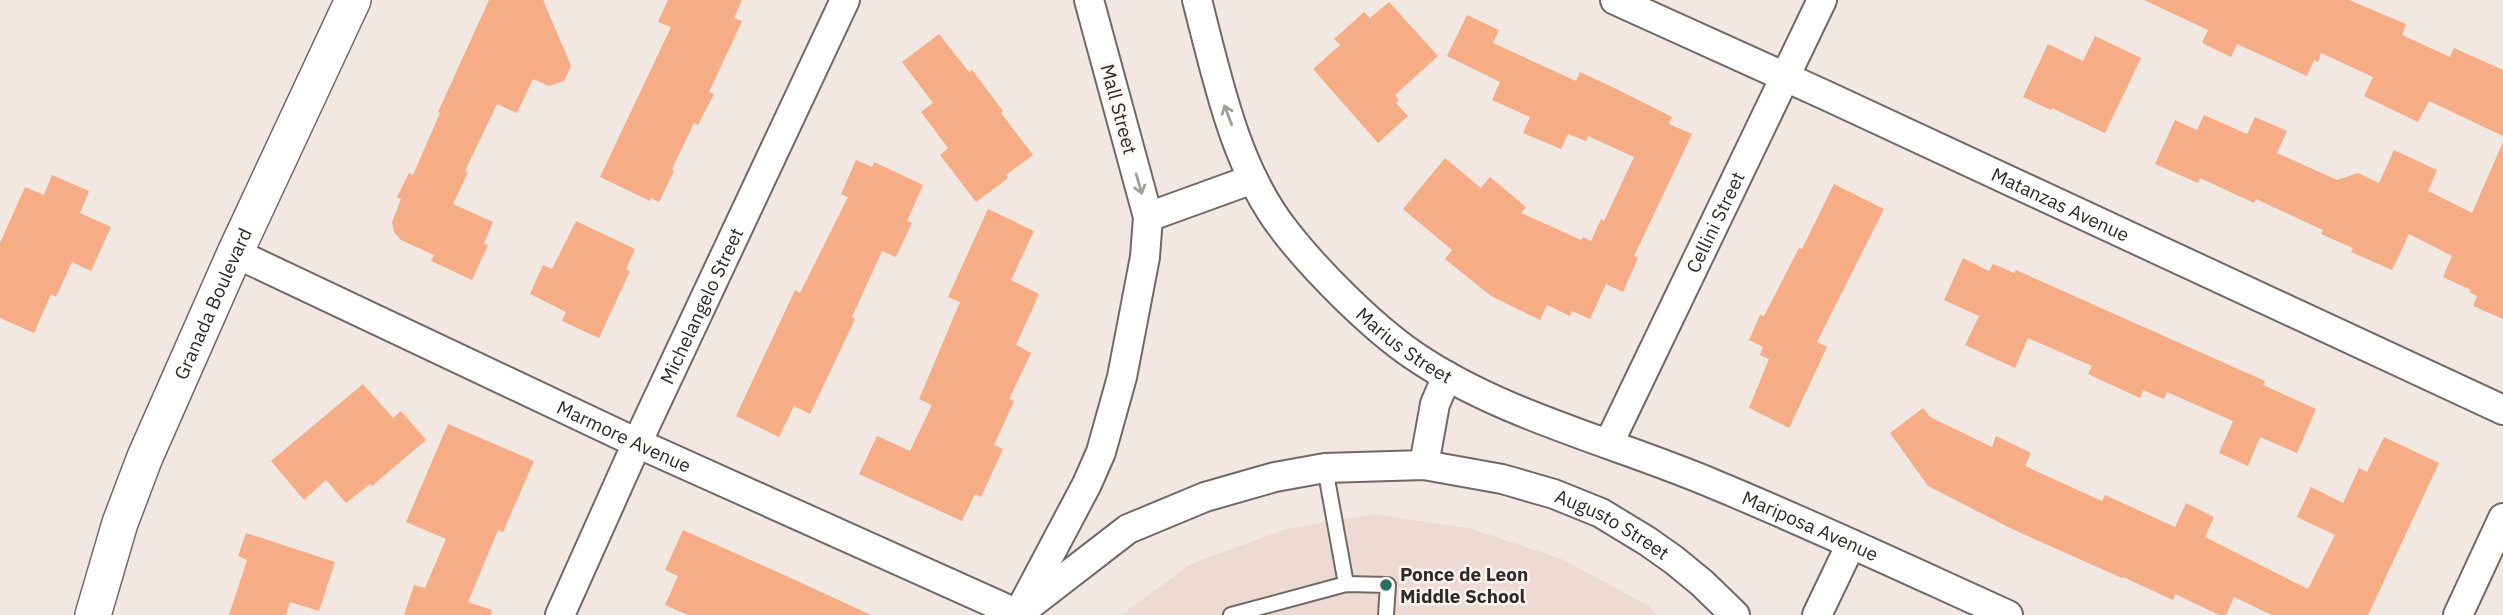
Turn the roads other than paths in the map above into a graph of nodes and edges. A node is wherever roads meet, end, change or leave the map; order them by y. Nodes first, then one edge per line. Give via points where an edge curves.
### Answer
1 (353, 0) edge
2 (845, 0) edge
3 (1089, 0) edge
4 (1197, 0) edge
5 (1615, 0) edge
6 (1822, 0) edge
7 (1786, 77) junction
8 (1253, 179) junction
9 (1148, 217) junction
10 (234, 253) junction
11 (1447, 376) junction
12 (2503, 410) edge
13 (637, 443) junction
14 (1609, 443) junction
15 (1424, 465) junction
16 (1325, 468) junction
17 (2503, 518) edge
18 (1850, 544) junction
19 (1346, 584) junction
20 (1018, 614) edge
21 (93, 615) edge
22 (560, 615) edge
23 (1231, 615) edge
24 (1386, 615) edge
25 (1735, 615) edge
26 (1817, 615) edge
27 (2008, 615) edge
28 (2458, 615) edge

1 - 10 street, Granada Boulevard
2 - 13 street, Michelangelo Street
3 -> 9 street, Mall Street
8 -> 4 street via 1224,104
5 - 7 street, Matanzas Avenue
6 - 7 street, Cellini Street
7 - 12 street, Matanzas Avenue
7 - 14 street, Cellini Street
8 - 9 street
8 - 11 street, Marius Street via 1284,231 1327,278 1412,355
9 - 20 street via 1122,377 1101,452
10 - 13 street, Marmore Avenue
10 - 21 street, Granada Boulevard via 130,493
11 - 14 street, Marius Street via 1506,405
11 - 15 street via 1435,404
13 - 20 street, Marmore Avenue
13 - 22 street, Michelangelo Street
14 - 18 street, Mariposa Avenue
15 - 16 street, Augusto Street
15 - 25 street, Augusto Street via 1467,471 1584,505 1674,560
16 - 19 lane
16 - 20 street, Augusto Street via 1205,497 1128,529
17 - 28 street
18 - 26 street
18 - 27 street, Mariposa Avenue
19 - 23 lane
19 - 24 lane via 1388,585

